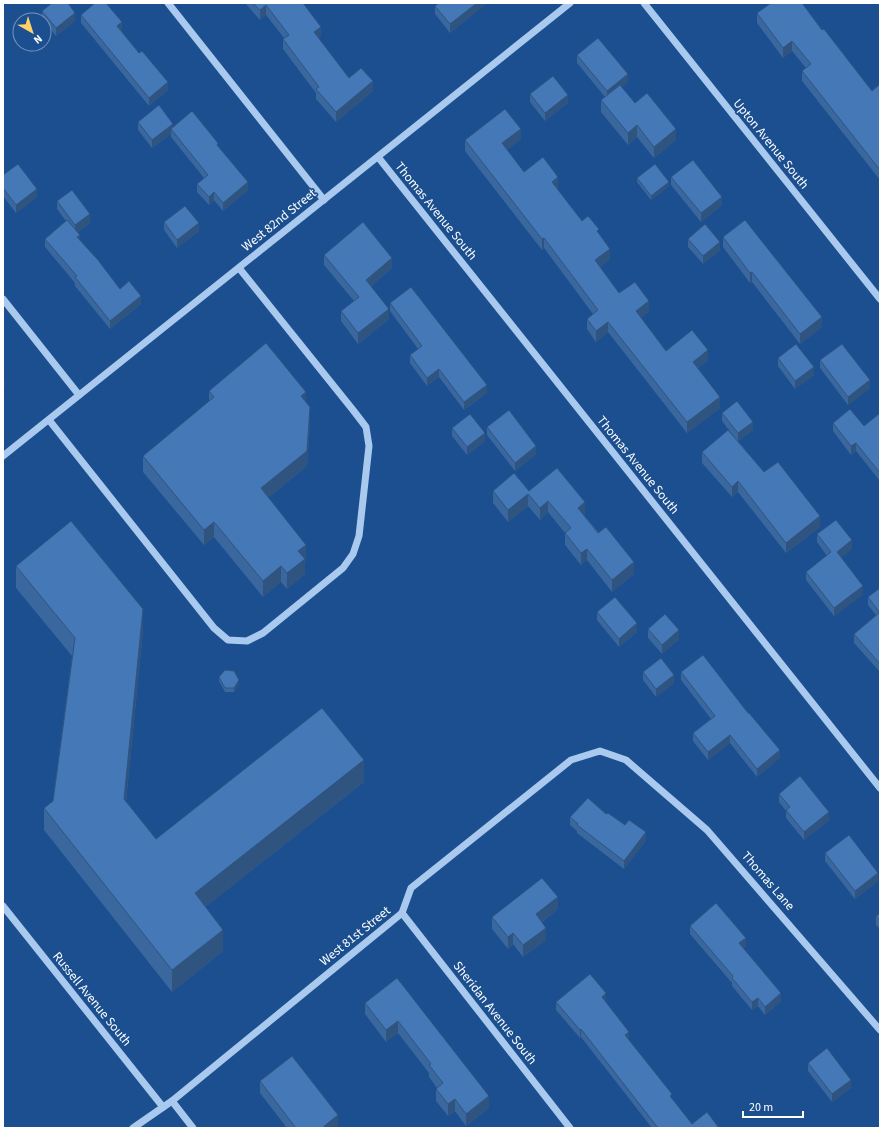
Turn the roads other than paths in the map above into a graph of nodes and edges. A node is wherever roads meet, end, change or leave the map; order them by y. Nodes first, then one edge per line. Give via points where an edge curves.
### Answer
1 (168, 3) edge
2 (644, 3) edge
3 (568, 4) edge
4 (378, 157) junction
5 (324, 200) junction
6 (240, 268) junction
7 (3, 299) edge
8 (880, 299) edge
9 (79, 395) junction
10 (49, 420) junction
11 (3, 456) edge
12 (626, 760) joint
13 (880, 788) edge
14 (3, 906) edge
15 (402, 913) junction
16 (880, 1030) edge
17 (172, 1101) junction
18 (163, 1106) junction
19 (133, 1128) edge
20 (193, 1128) edge
21 (570, 1128) edge

1 - 5 street
2 - 8 street, Upton Avenue South
3 - 4 street, West 82nd Street
4 - 5 street, West 82nd Street
4 - 13 street, Thomas Avenue South
5 - 6 street, West 82nd Street
6 - 9 street, West 82nd Street
6 - 10 street via 354,410 366,428 369,446 359,536 353,554 342,568 263,632 247,641 228,640 214,628
7 - 9 street
9 - 10 street, West 82nd Street
10 - 11 street, West 82nd Street
12 - 15 street, West 81st Street via 600,751 571,760 411,888
12 - 16 street, Thomas Lane via 707,830
14 - 18 street, Russell Avenue South
15 - 17 street, West 81st Street
15 - 21 street, Sheridan Avenue South
17 - 18 street, West 81st Street
17 - 20 street
18 - 19 street, West 81st Street

